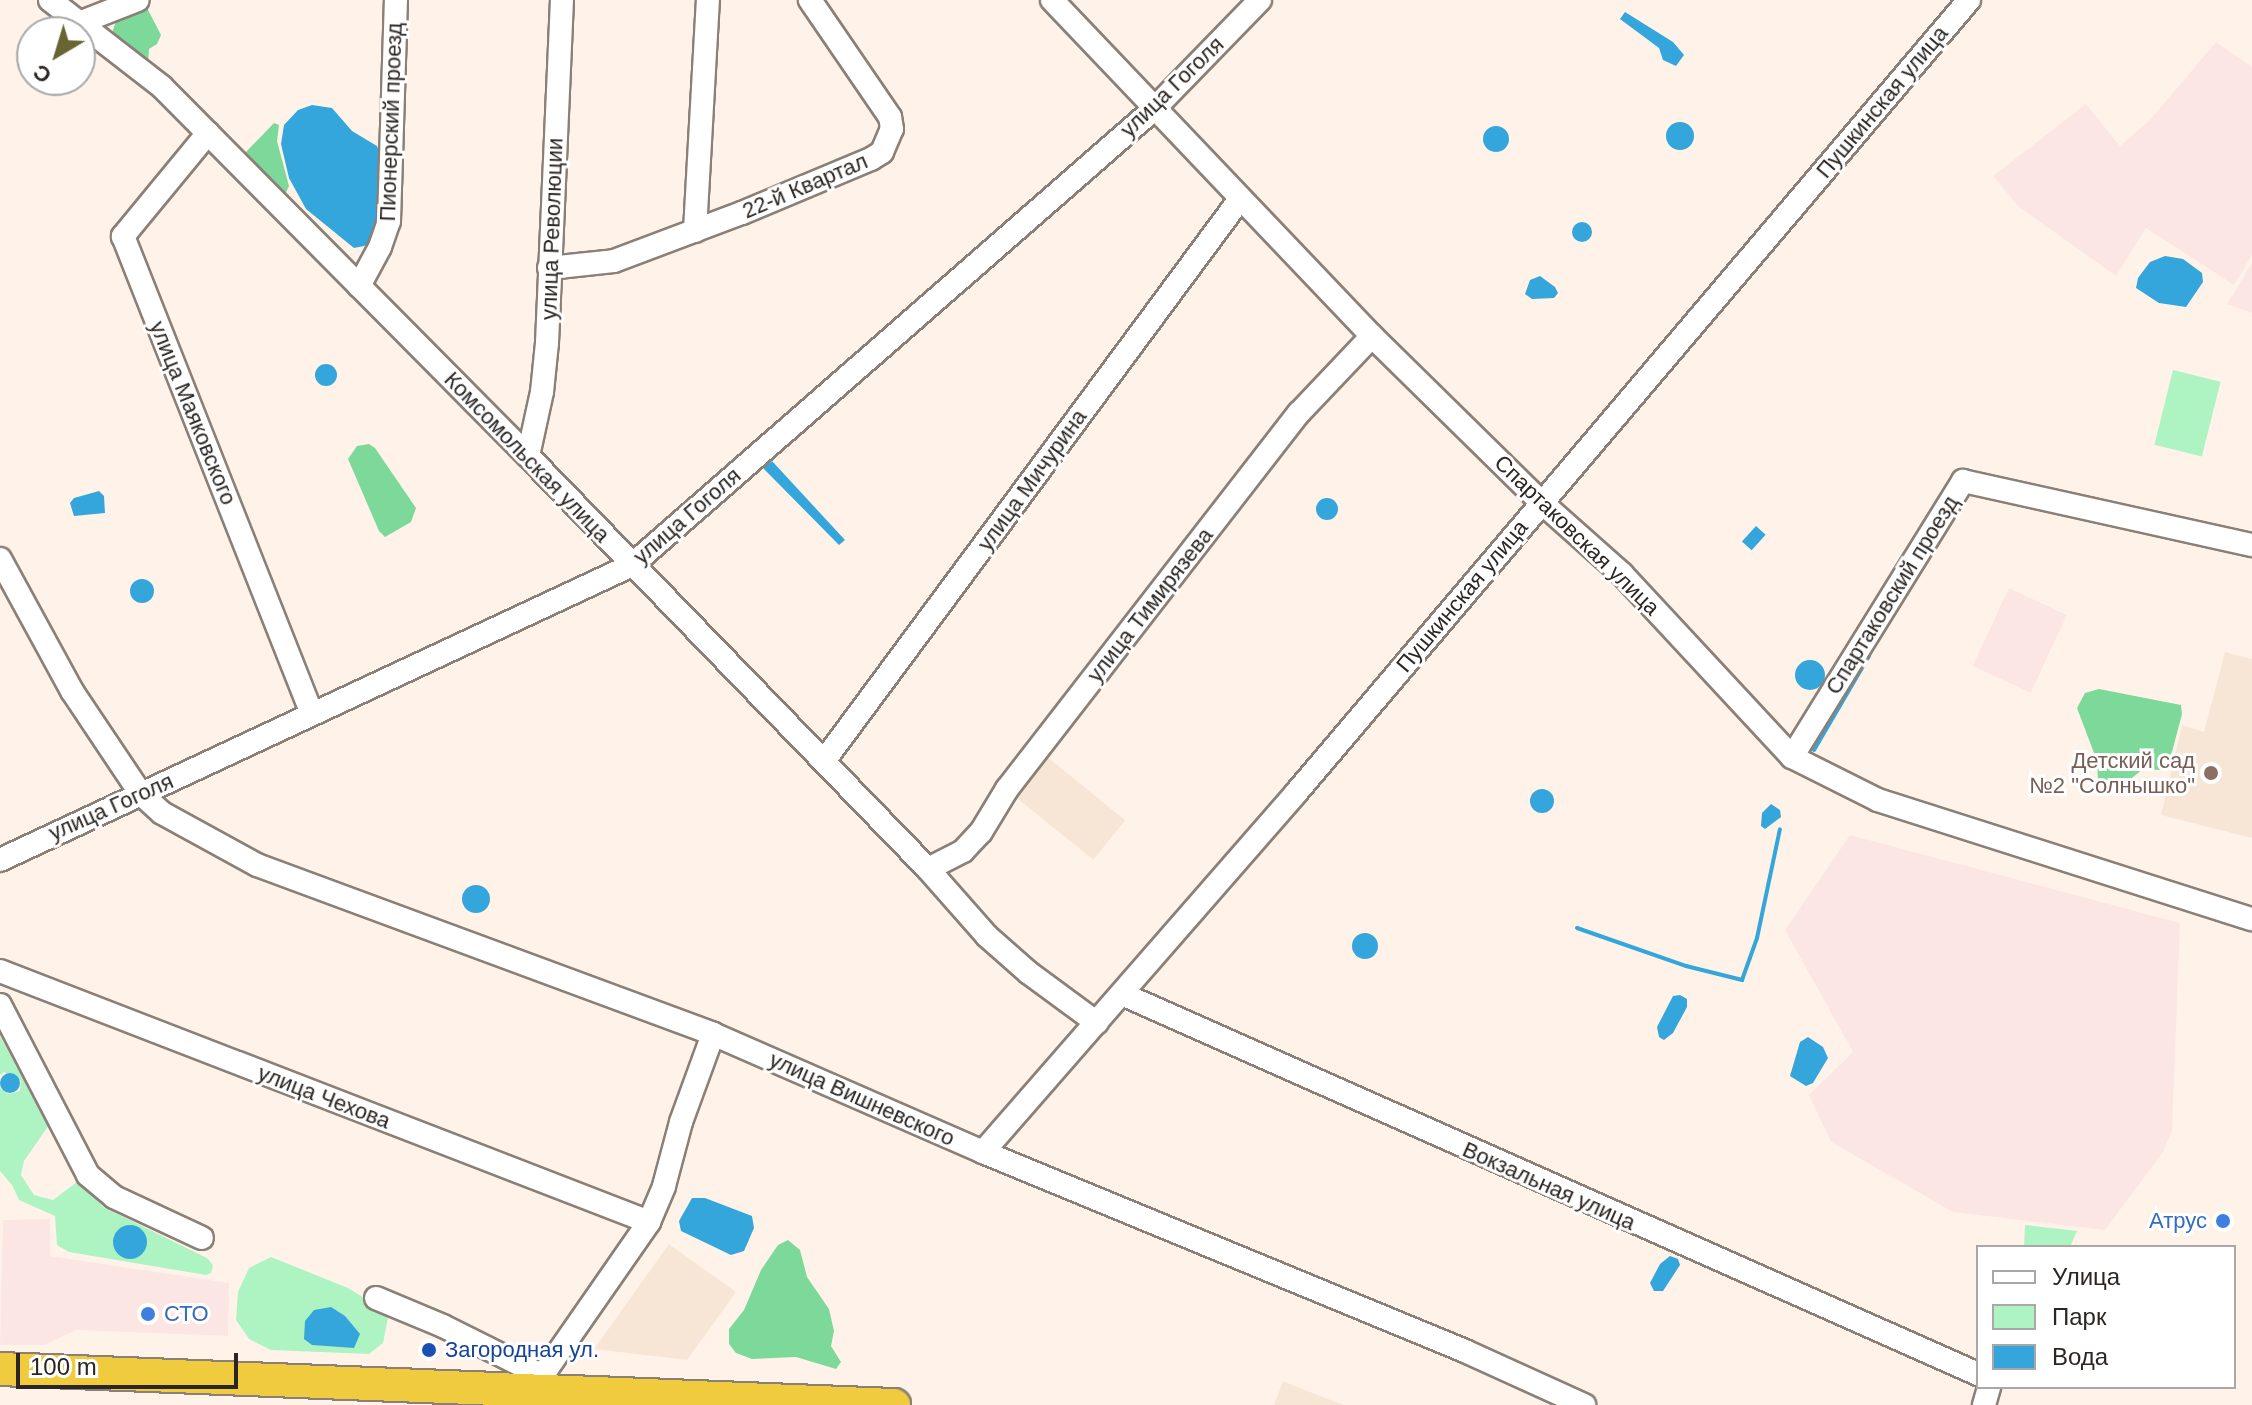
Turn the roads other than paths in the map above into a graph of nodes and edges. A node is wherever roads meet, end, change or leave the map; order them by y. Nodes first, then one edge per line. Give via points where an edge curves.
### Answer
1 (50, 0) edge
2 (138, 0) edge
3 (396, 0) edge
4 (562, 0) edge
5 (708, 0) edge
6 (810, 0) edge
7 (1052, 0) edge
8 (1260, 0) edge
9 (1969, 0) edge
10 (70, 16) edge
11 (96, 16) edge
12 (96, 36) edge
13 (1154, 109) junction
14 (208, 133) junction
15 (1240, 199) junction
16 (695, 231) junction
17 (549, 268) junction
18 (359, 286) junction
19 (1372, 336) junction
20 (528, 456) junction
21 (1541, 502) junction
22 (2252, 545) edge
23 (0, 559) edge
24 (632, 565) junction
25 (312, 714) junction
26 (1792, 757) junction
27 (824, 761) junction
28 (141, 794) junction
29 (0, 860) edge
30 (928, 869) junction
31 (2252, 919) edge
32 (0, 971) edge
33 (1122, 994) junction
34 (0, 1005) edge
35 (1097, 1023) junction
36 (713, 1034) junction
37 (983, 1152) junction
38 (649, 1222) junction
39 (202, 1238) dead end
40 (376, 1298) dead end
41 (0, 1369) edge
42 (1976, 1373) edge
43 (0, 1385) edge
44 (532, 1391) edge
45 (464, 1405) edge
46 (894, 1405) edge
47 (1584, 1405) edge

1 - 10 street, Комсомольская улица
2 - 11 street
3 - 18 street, Пионерский проезд via 389,221
4 - 17 street, улица Революции
5 - 16 street
6 - 16 street, 22-й Квартал via 890,117 888,142 871,159
7 - 13 street, Спартаковская улица
8 - 13 street, улица Гоголя
9 - 21 street, Пушкинская улица
12 - 14 street, Комсомольская улица via 162,87
13 - 15 street, Спартаковская улица
13 - 24 street, улица Гоголя
14 - 18 street, Комсомольская улица
14 - 25 street, улица Маяковского via 123,236
15 - 19 street, Спартаковская улица
15 - 27 street, улица Мичурина
16 - 17 street, 22-й Квартал via 614,261
17 - 20 street, улица Революции via 542,392
18 - 20 street, Комсомольская улица
19 - 21 street, Спартаковская улица
19 - 30 street, улица Тимирязева via 1299,413 1007,789 981,832 963,851
20 - 24 street, Комсомольская улица
21 - 26 street, Спартаковская улица via 1622,574
21 - 33 street, Пушкинская улица
22 - 26 street, Спартаковский проезд via 1963,481
23 - 28 street, улица Вишневского via 72,691
24 - 25 street, улица Гоголя
24 - 27 street, Комсомольская улица
25 - 28 street, улица Гоголя
26 - 31 street, Спартаковская улица via 1878,800
27 - 30 street, Комсомольская улица
28 - 29 street, улица Гоголя
28 - 36 street, улица Вишневского via 162,813 257,865
30 - 35 street, Комсомольская улица via 987,936
32 - 38 street, улица Чехова
33 - 35 street, Пушкинская улица
33 - 42 street, Вокзальная улица
34 - 39 street via 88,1175 114,1197
35 - 37 street, Пушкинская улица
36 - 37 street, улица Вишневского
36 - 38 street
37 - 47 street, улица Вишневского
38 - 44 street
40 - 44 street
41 - 44 highway
43 - 45 highway
44 - 46 highway

